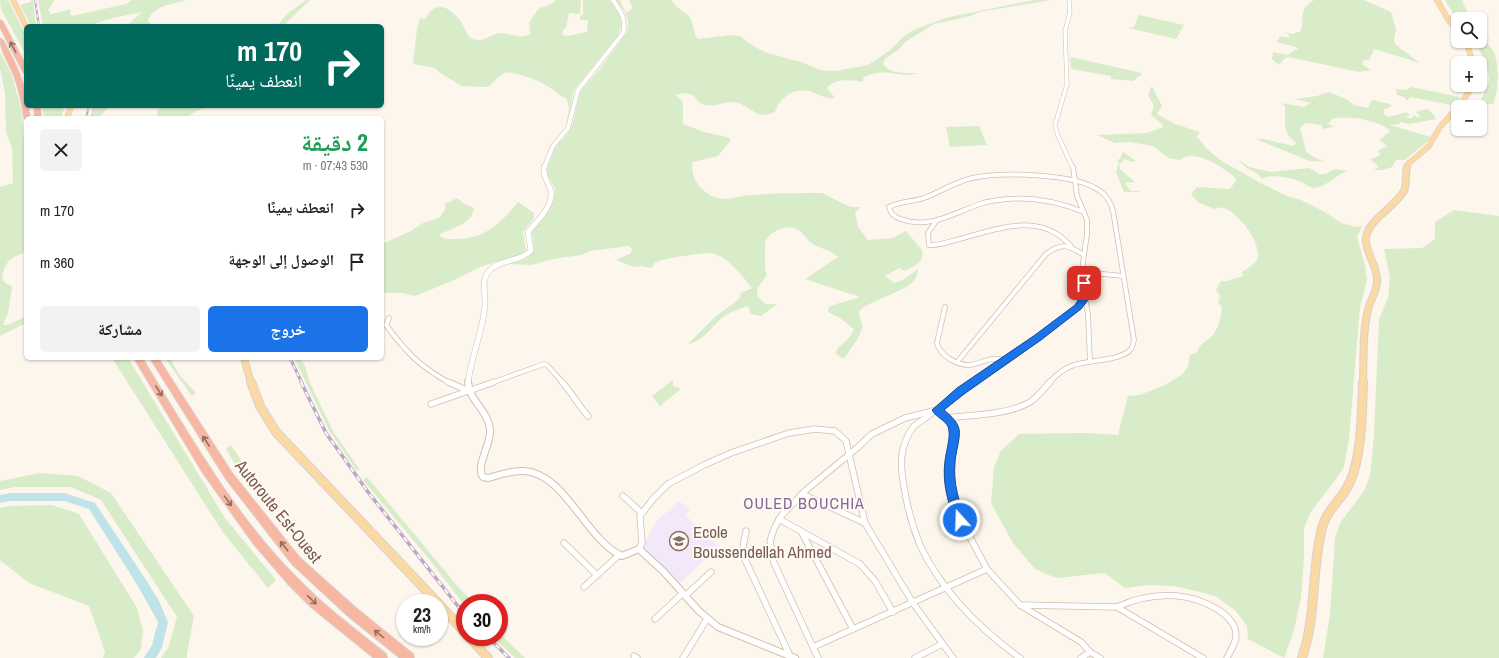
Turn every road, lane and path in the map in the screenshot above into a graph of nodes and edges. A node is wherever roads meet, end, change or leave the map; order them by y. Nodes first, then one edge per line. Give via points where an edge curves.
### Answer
1 (13, 0) edge
2 (612, 0) edge
3 (1070, 0) edge
4 (1437, 0) edge
5 (0, 22) edge
6 (1451, 23) edge
7 (25, 24) edge
8 (0, 40) edge
9 (24, 68) edge
10 (1469, 92) edge
11 (24, 99) edge
12 (1075, 181) junction
13 (1084, 212) junction
14 (936, 221) junction
15 (1071, 246) junction
16 (1084, 255) junction
17 (1083, 272) junction
18 (1123, 276) junction
19 (1084, 294) junction
20 (945, 307) dead end
21 (389, 318) dead end
22 (1007, 359) junction
23 (139, 360) edge
24 (155, 360) edge
25 (245, 360) edge
26 (958, 361) junction
27 (1090, 361) junction
28 (469, 391) junction
29 (431, 404) dead end
30 (937, 410) junction
31 (588, 416) dead end
32 (946, 418) junction
33 (849, 454) junction
34 (802, 494) junction
35 (623, 496) dead end
36 (642, 513) junction
37 (779, 519) junction
38 (865, 523) junction
39 (746, 531) dead end
40 (802, 533) junction
41 (564, 543) dead end
42 (638, 549) junction
43 (619, 555) junction
44 (987, 569) junction
45 (711, 572) dead end
46 (597, 576) junction
47 (584, 587) dead end
48 (948, 587) junction
49 (429, 594) edge
50 (683, 595) junction
51 (913, 603) junction
52 (1020, 605) junction
53 (1117, 607) junction
54 (893, 612) junction
55 (448, 615) edge
56 (707, 619) junction
57 (655, 620) dead end
58 (456, 623) edge
59 (853, 629) junction
60 (942, 644) junction
61 (477, 646) edge
62 (814, 647) junction
63 (1090, 652) junction
64 (793, 657) edge
65 (382, 658) edge
66 (410, 658) edge
67 (488, 658) edge
68 (682, 658) edge
69 (818, 658) edge
70 (915, 658) edge
71 (953, 658) edge
72 (1020, 658) edge
73 (1081, 658) edge
74 (1100, 658) edge
75 (1203, 658) edge
76 (1227, 658) edge
77 (1302, 658) edge

1 - 7 main road
2 - 28 street via 624,17 624,30 578,90 568,128 547,157 543,174 550,187 551,198 528,232 531,251 527,255 495,267 486,277 483,289 485,308 470,371
3 - 12 street via 1065,31 1067,84 1056,125 1058,136 1073,165
4 - 6 main road
9 -> 5 highway
8 - 11 highway via 17,73
10 - 77 main road via 1440,127 1429,146 1408,164 1405,174 1406,188 1396,202 1371,226 1366,238 1377,281 1367,313 1362,413 1355,468 1352,479 1323,523 1313,606
12 - 13 street via 1077,196
12 - 14 street via 1034,177 971,178 924,198 889,207 891,213 905,222 916,224
12 - 18 street via 1093,186 1110,202
13 - 14 street via 1052,200 1005,199 981,204
13 - 16 street via 1088,234
14 - 15 street via 928,233 929,245 1019,225 1059,233
15 - 16 street
15 - 26 street via 1064,245 1052,249 1040,260
16 - 17 street
17 - 18 street
17 - 19 street
18 - 27 street via 1134,343 1132,349 1111,358
19 - 22 street via 1078,307
19 - 27 street via 1088,316
20 - 26 street via 937,348 942,354
21 - 28 street via 386,325 402,347 458,388
22 - 26 street via 991,359 972,365
22 - 30 street
23 -> 65 highway via 206,470 256,540 315,603
66 -> 24 highway, Autoroute Est-Ouest via 352,612 296,561 229,476
25 - 49 main road via 256,400 276,432
27 - 32 street via 1073,365 1059,373 1030,402 1006,409
28 - 29 street
28 - 31 street via 544,364 575,397
28 - 43 street via 490,425 488,444 480,469 483,476 488,478 524,471 542,476 552,482 584,523
30 - 32 street
30 - 33 street via 922,412 880,429
30 - 48 street via 906,434 902,442 900,463 905,495 920,542
32 - 44 street via 955,433 950,463 953,499 964,528
33 - 34 street via 820,476
33 - 36 street via 844,438 832,430 810,430 766,440 720,458 670,483
33 - 38 street
34 - 37 street
34 - 38 street
35 - 36 street
36 - 42 street via 639,520 642,543
37 - 40 street
37 - 62 street via 772,530 770,542 773,562
38 - 51 street
39 - 64 street via 742,553
40 - 54 street via 866,569
40 - 59 street
41 - 46 street
42 - 43 street via 625,556
42 - 50 street via 672,580
43 - 46 street
44 - 48 street
44 - 52 street
45 - 50 street
46 - 47 street
48 - 51 street
48 - 72 street via 977,624
50 - 56 street
50 - 57 street
51 - 54 street
51 - 60 street
52 - 53 street
52 - 63 street via 1081,642
53 - 75 street
53 - 76 street via 1141,597 1183,597 1206,603 1230,619 1235,627 1235,639
54 - 59 street
55 - 58 main road
56 - 64 street via 723,629
56 - 68 street
59 - 62 street
60 - 70 street
60 - 71 street
61 - 67 main road
62 - 69 street
63 - 73 street
63 - 74 street

